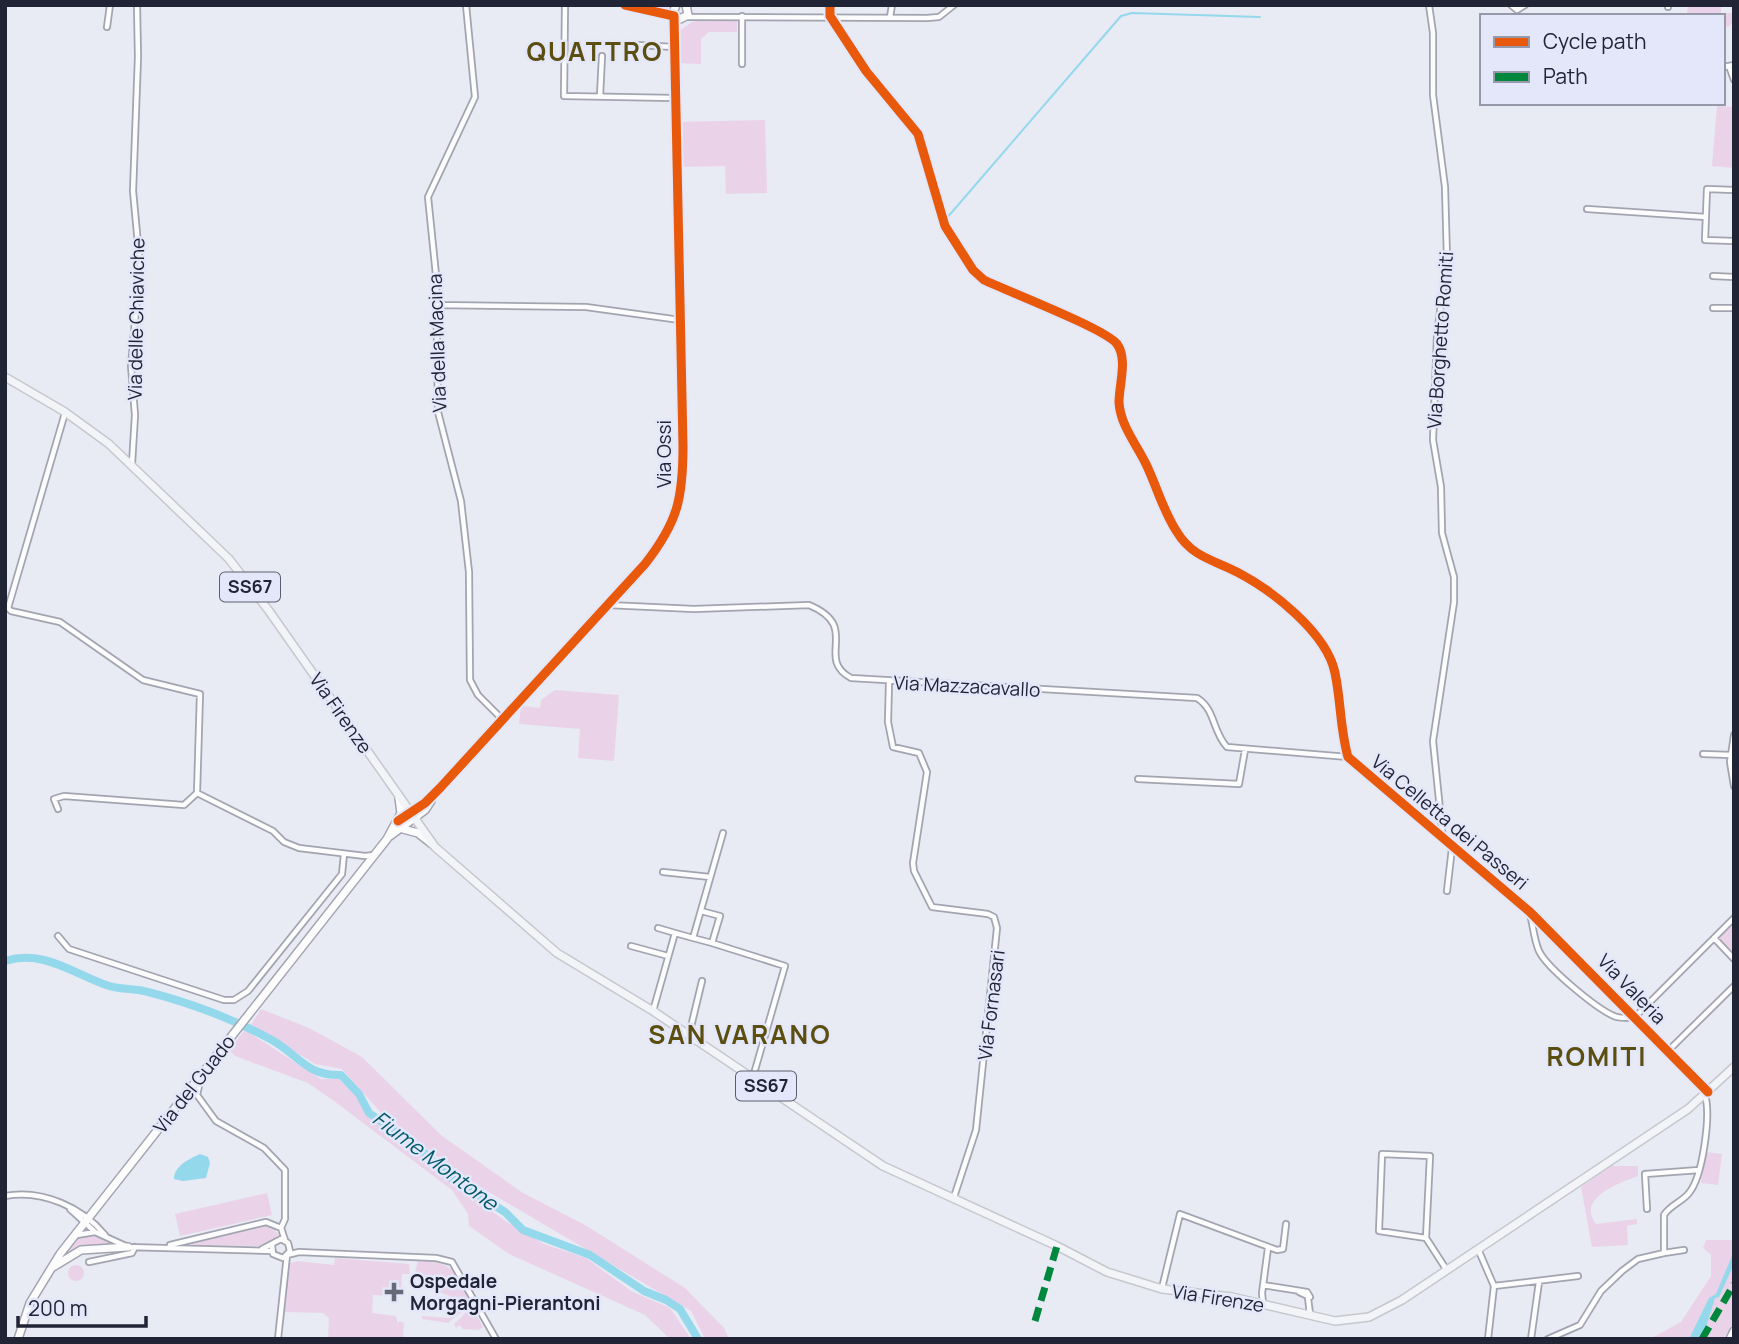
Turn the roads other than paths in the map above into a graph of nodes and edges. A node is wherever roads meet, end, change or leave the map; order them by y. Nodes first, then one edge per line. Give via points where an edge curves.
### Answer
1 (110, 5) edge
2 (137, 5) edge
3 (466, 5) edge
4 (565, 5) edge
5 (625, 5) edge
6 (830, 5) edge
7 (892, 5) edge
8 (954, 5) edge
9 (1429, 5) edge
10 (1511, 5) edge
11 (1525, 5) edge
12 (680, 10) edge
13 (742, 16) junction
14 (830, 16) junction
15 (890, 17) junction
16 (107, 27) dead end
17 (638, 45) dead end
18 (674, 47) junction
19 (602, 56) dead end
20 (742, 64) dead end
21 (1729, 66) edge
22 (1734, 80) edge
23 (600, 96) junction
24 (674, 98) junction
25 (1734, 190) edge
26 (1587, 209) dead end
27 (1706, 217) junction
28 (1734, 241) edge
29 (1713, 276) dead end
30 (1734, 277) edge
31 (436, 305) junction
32 (1713, 308) dead end
33 (1734, 308) edge
34 (680, 320) junction
35 (5, 377) edge
36 (65, 412) junction
37 (132, 464) junction
38 (607, 605) junction
39 (888, 681) junction
40 (502, 719) junction
41 (1734, 735) edge
42 (1245, 750) junction
43 (1703, 754) dead end
44 (1731, 755) junction
45 (1348, 757) junction
46 (1138, 779) dead end
47 (1734, 786) edge
48 (197, 793) junction
49 (398, 794) junction
50 (422, 808) junction
51 (58, 809) dead end
52 (412, 816) junction
53 (398, 821) junction
54 (402, 829) junction
55 (723, 832) dead end
56 (387, 839) junction
57 (1443, 840) junction
58 (435, 847) junction
59 (1452, 847) junction
60 (344, 854) junction
61 (374, 855) junction
62 (663, 872) dead end
63 (710, 877) junction
64 (1447, 891) dead end
65 (701, 911) junction
66 (1530, 912) junction
67 (1734, 918) edge
68 (658, 928) dead end
69 (675, 933) junction
70 (58, 936) dead end
71 (693, 938) junction
72 (1714, 938) junction
73 (712, 943) junction
74 (631, 946) dead end
75 (668, 956) junction
76 (1734, 959) edge
77 (702, 981) dead end
78 (1734, 986) edge
79 (653, 1011) junction
80 (1635, 1017) junction
81 (689, 1035) junction
82 (1668, 1051) junction
83 (1734, 1067) edge
84 (202, 1073) junction
85 (753, 1077) junction
86 (1706, 1093) junction
87 (1699, 1170) junction
88 (5, 1196) edge
89 (954, 1197) junction
90 (98, 1206) junction
91 (1647, 1209) dead end
92 (77, 1213) junction
93 (86, 1221) junction
94 (1286, 1224) dead end
95 (97, 1230) junction
96 (282, 1230) junction
97 (1426, 1237) junction
98 (73, 1238) junction
99 (283, 1240) junction
100 (132, 1247) junction
101 (162, 1247) junction
102 (272, 1248) junction
103 (1268, 1248) junction
104 (1478, 1249) junction
105 (1684, 1250) dead end
106 (1664, 1253) junction
107 (288, 1256) junction
108 (89, 1262) dead end
109 (1446, 1269) junction
110 (49, 1270) junction
111 (1578, 1276) dead end
112 (1539, 1282) junction
113 (1263, 1285) junction
114 (1494, 1286) junction
115 (1162, 1289) junction
116 (1262, 1293) junction
117 (1253, 1302) junction
118 (1264, 1304) junction
119 (1311, 1315) junction
120 (18, 1339) edge
121 (278, 1339) edge
122 (496, 1339) edge
123 (1488, 1339) edge
124 (1531, 1339) edge
125 (1548, 1339) edge

1 - 16 street
2 - 37 street, Via delle Chiaviche via 133,191 140,265 131,366
3 - 31 street, Via della Macina via 475,97 428,197
4 - 23 street via 564,96
5 - 12 street via 663,13
6 - 14 street
7 - 15 street
8 - 15 street via 939,17
9 - 57 street, Via Borghetto Romiti via 1447,258 1437,335 1433,440 1442,533 1454,578 1433,741
10 - 11 street via 1517,10
12 - 13 street
12 - 18 street, Via Ossi
13 - 14 street
13 - 20 street
14 - 15 street
14 - 45 street, Via Celletta dei Passeri via 866,71 918,134 937,209 973,270 984,280 1118,345 1122,354 1119,405 1178,535 1192,551 1237,572 1304,622 1335,673
17 - 18 street
18 - 24 street, Via Ossi
19 - 23 street
21 - 22 street
23 - 24 street
24 - 34 street, Via Ossi
25 - 27 street via 1707,189
26 - 27 street
27 - 28 street via 1704,240
29 - 30 street
31 - 34 street via 586,307
31 - 40 street, Via della Macina via 438,412 461,501 469,572 470,680
32 - 33 street
34 - 38 street, Via Ossi via 683,483 678,511 661,544
35 - 36 main road, Via Firenze / SS67
36 - 37 main road, Via Firenze / SS67
36 - 48 street via 8,608 60,622 143,680 200,694
37 - 49 main road, Via Firenze / SS67 via 229,559
38 - 39 street, Via Mazzacavallo via 694,609 808,605 834,621 839,671 851,678
38 - 40 street, Via Ossi
39 - 42 street, Via Mazzacavallo via 1197,698 1211,710 1218,737 1227,747
39 - 89 street, Via Fornasari via 893,747 919,753 927,772 913,863 928,902 937,909 988,914 997,928 976,1130
40 - 50 street, Via Ossi
41 - 44 street
42 - 45 street, Via Mazzacavallo
42 - 46 street via 1239,784
43 - 44 street
44 - 47 street
45 - 57 street, Via Celletta dei Passeri
48 - 51 street via 184,805 64,796 54,799
48 - 60 street via 273,831 284,842
49 - 50 street
49 - 52 main road, Via Firenze / SS67
49 - 53 street
50 - 52 street, Via Ossi
50 - 58 street via 424,828
52 - 53 street, Via del Guado
52 - 54 street, Via del Guado
52 - 58 main road, Via Firenze / SS67
53 - 56 street, Via del Guado
54 - 56 street, Via del Guado
54 - 58 street via 418,833
55 - 63 street
56 - 61 street, Via del Guado
57 - 59 street, Via Celletta dei Passeri
58 - 79 main road, Via Firenze / SS67 via 557,953
59 - 64 street
59 - 66 street, Via Celletta dei Passeri
60 - 61 street
60 - 70 street via 342,874 248,991 234,1000 69,949
61 - 84 street, Via del Guado
62 - 63 street
63 - 65 street
65 - 71 street
65 - 73 street via 720,916
66 - 80 street, Via Valeria
66 - 80 street, Via Celletta dei Passeri via 1539,951 1551,967 1615,1018
67 - 72 street
68 - 69 street
69 - 71 street
69 - 75 street
71 - 73 street
72 - 76 street
72 - 80 street
73 - 85 street via 785,966
74 - 75 street
75 - 79 street
77 - 81 street
78 - 82 street
79 - 81 main road, Via Firenze / SS67
80 - 82 street, Via Valeria
81 - 85 main road, Via Firenze / SS67
82 - 86 street, Via Valeria
83 - 86 main road, Via Firenze
84 - 90 street, Via del Guado
84 - 96 street via 197,1095 216,1121 264,1148 285,1170
85 - 89 main road, Via Firenze / SS67 via 883,1166
86 - 87 street via 1710,1110
86 - 104 main road, Via Firenze
87 - 91 street via 1645,1174
87 - 106 street via 1692,1190 1664,1215
88 - 92 street via 31,1194 54,1199
89 - 115 main road, Via Firenze / SS67 via 1126,1279
90 - 92 street
90 - 93 street, Via del Guado
90 - 95 street
92 - 93 street
92 - 98 street
93 - 95 street
93 - 98 street, Via del Guado
94 - 103 street via 1283,1249
95 - 98 street
95 - 100 street
96 - 99 street
96 - 101 street via 266,1222
97 - 97 street via 1430,1156 1382,1154 1379,1231
97 - 109 street
98 - 110 street, Via del Guado
99 - 102 street
99 - 107 street
100 - 101 street
100 - 108 street via 132,1253
100 - 110 street via 81,1250
101 - 102 street
102 - 107 street via 275,1256
103 - 113 street
103 - 115 street via 1180,1214
104 - 109 main road, Via Firenze
104 - 114 street
105 - 106 street
106 - 125 street via 1638,1259 1601,1291 1580,1325
107 - 121 street
107 - 122 street via 452,1262
109 - 119 main road, Via Firenze via 1369,1317 1348,1322
110 - 120 street, Via del Guado via 30,1303
111 - 112 street
112 - 114 street
112 - 124 street
113 - 116 street
113 - 119 street via 1299,1292 1308,1298
114 - 123 street
115 - 117 main road, Via Firenze
116 - 117 street
116 - 118 street
117 - 118 main road, Via Firenze
118 - 119 main road, Via Firenze

